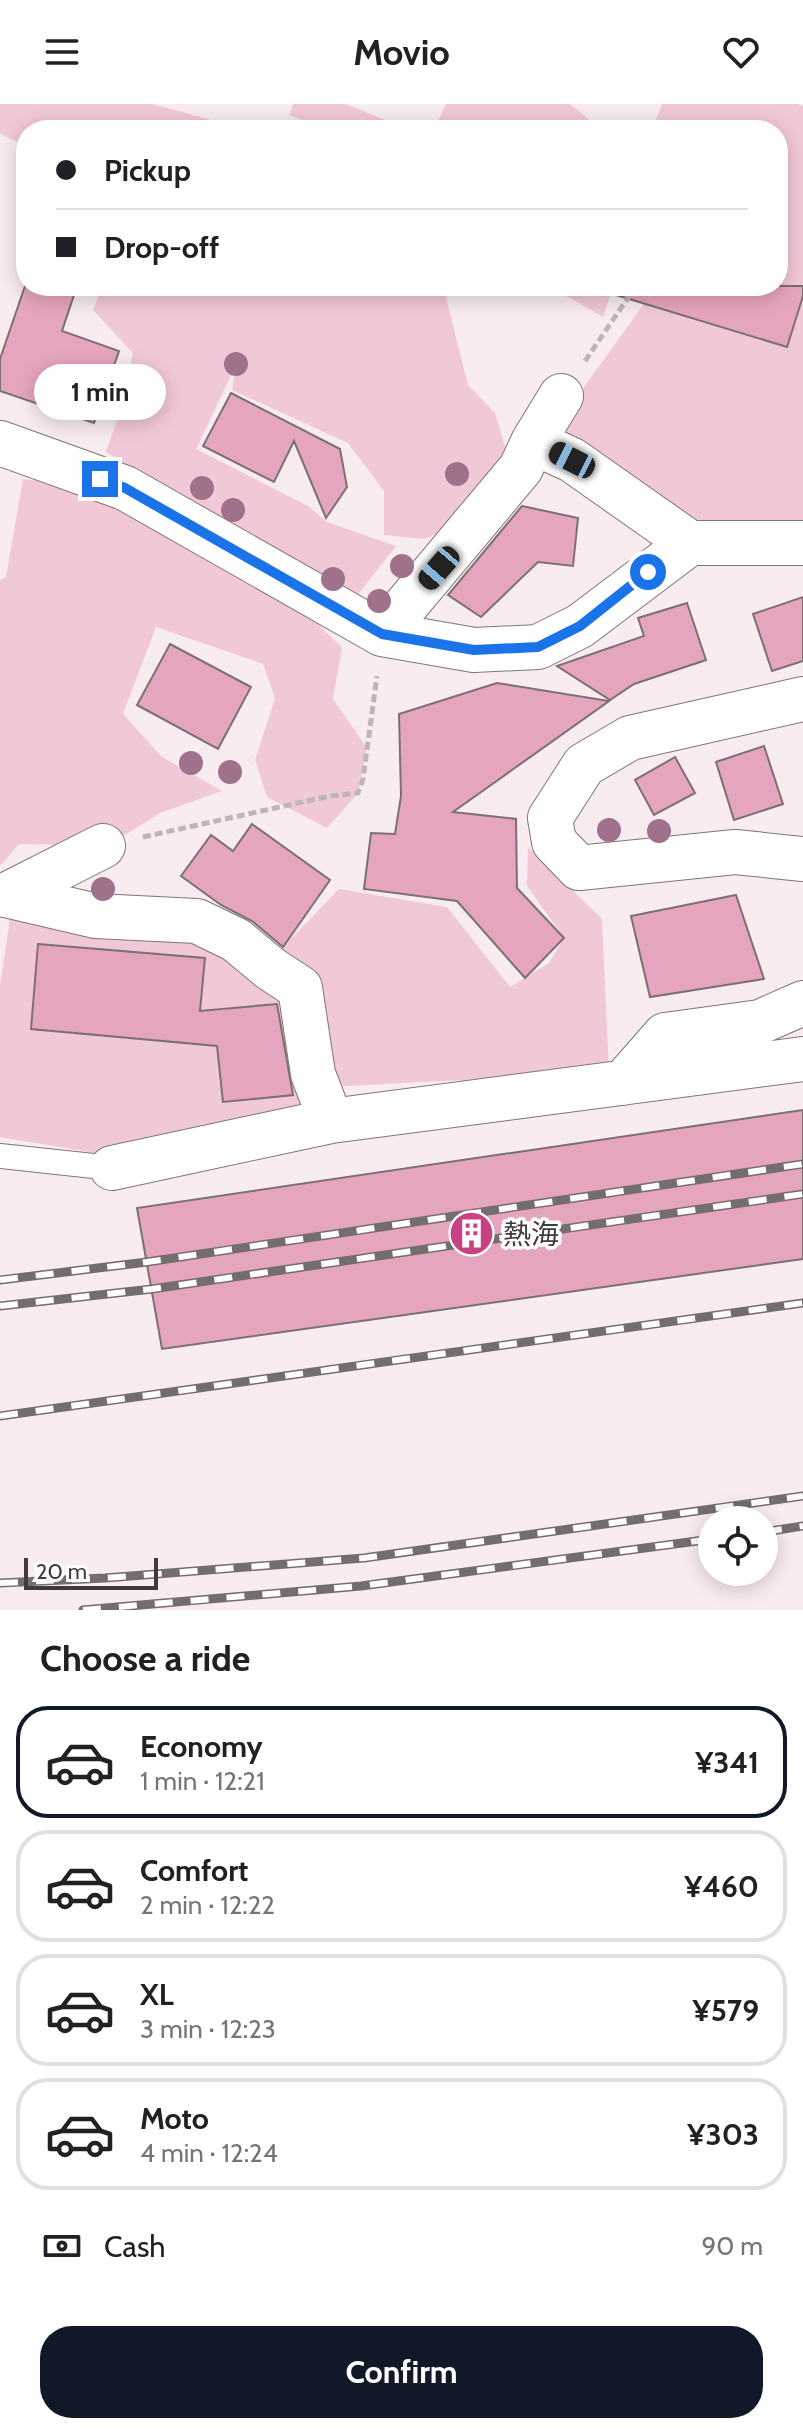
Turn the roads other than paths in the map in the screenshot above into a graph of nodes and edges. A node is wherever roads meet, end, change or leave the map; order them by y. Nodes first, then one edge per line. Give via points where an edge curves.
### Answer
1 (561, 396) road end
2 (533, 442) junction
3 (0, 443) edge
4 (690, 543) junction
5 (803, 543) edge
6 (382, 634) junction
7 (803, 699) edge
8 (103, 846) road end
9 (803, 859) edge
10 (3, 896) edge
11 (803, 1003) edge
12 (803, 1059) edge
13 (623, 1083) junction
14 (331, 1121) junction
15 (0, 1156) edge
16 (112, 1168) joint

1 - 2 street
2 - 4 street via 572,460
2 - 6 street via 521,468
3 - 6 street via 125,488
4 - 5 street
4 - 6 street via 580,626 538,647 474,650
7 - 9 street via 630,738 584,765 550,818 554,842 579,868 735,852
8 - 10 street
10 - 14 street via 96,916 197,921 236,940 300,988 313,1074
11 - 13 street via 760,1022 665,1035
12 - 13 street
13 - 14 street
14 - 16 street
15 - 16 lane

